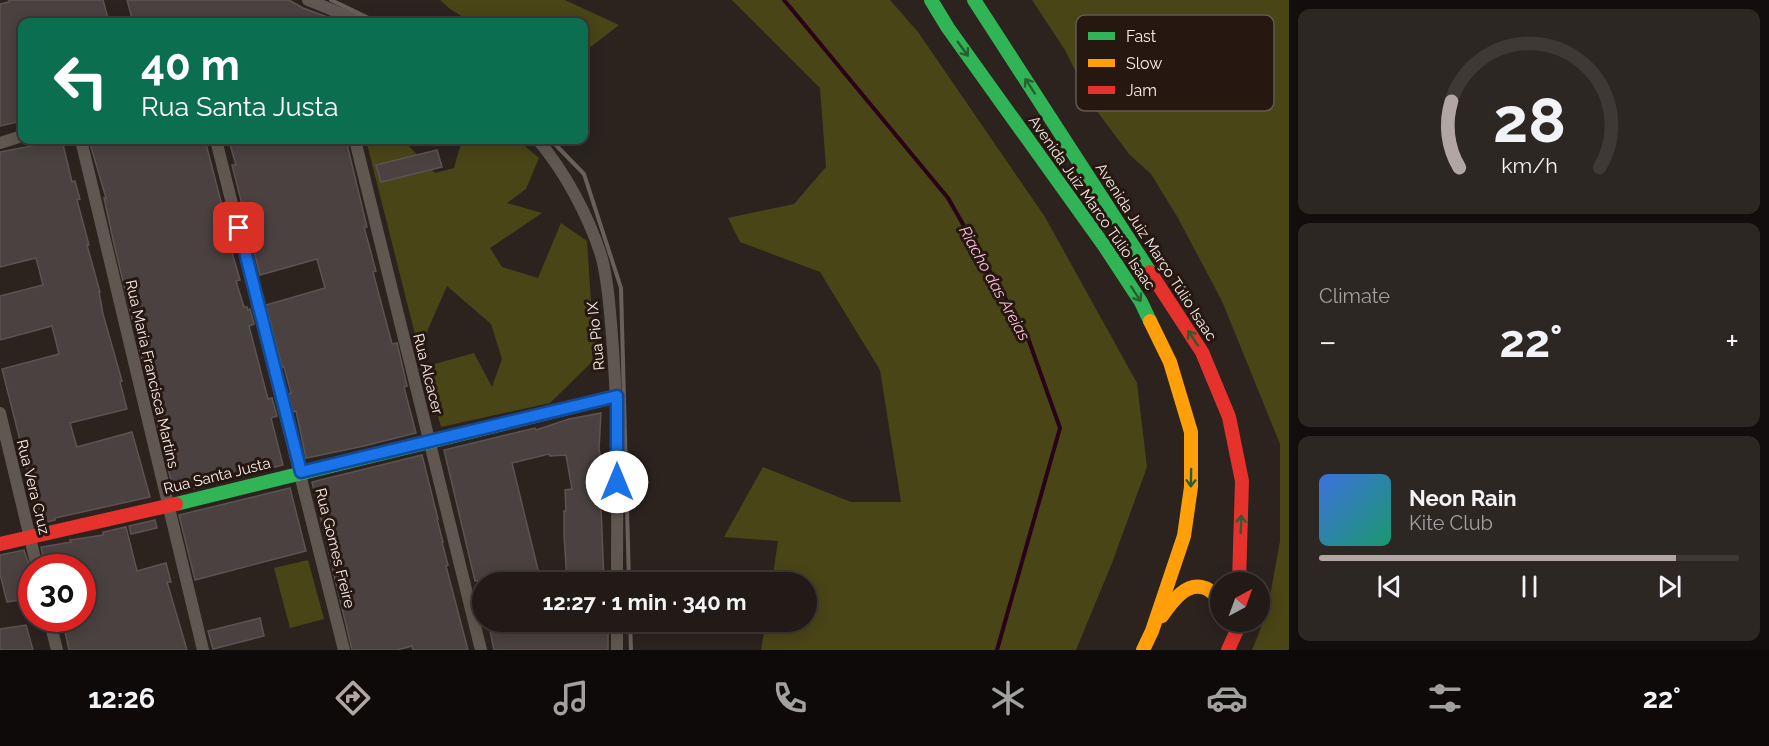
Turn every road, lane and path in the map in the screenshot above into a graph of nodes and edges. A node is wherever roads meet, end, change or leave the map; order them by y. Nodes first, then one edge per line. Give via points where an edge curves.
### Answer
1 (308, 0) edge
2 (931, 0) edge
3 (974, 0) edge
4 (352, 18) edge
5 (18, 137) edge
6 (0, 143) edge
7 (82, 144) edge
8 (217, 144) edge
9 (356, 144) edge
10 (542, 144) edge
11 (617, 396) junction
12 (0, 413) edge
13 (429, 441) junction
14 (301, 472) junction
15 (168, 506) junction
16 (30, 537) junction
17 (0, 544) edge
18 (34, 554) edge
19 (617, 572) edge
20 (1239, 572) edge
21 (1210, 591) edge
22 (1152, 631) junction
23 (52, 632) edge
24 (617, 632) edge
25 (1234, 632) edge
26 (57, 650) edge
27 (203, 650) edge
28 (344, 650) edge
29 (481, 650) edge
30 (617, 650) edge
31 (1143, 650) edge
32 (1228, 650) edge

1 - 4 street
2 -> 22 main road, Avenida Juiz Marco Túlio Isaac via 1105,247 1141,302 1170,362 1191,432 1191,487 1184,536
20 -> 3 main road, Avenida Juiz Março Túlio Isaac via 1242,481 1228,417 1202,352
5 - 6 street
7 - 15 street, Rua Maria Francisca Martins
8 - 14 street, Rua Gomes Freire
9 - 13 street, Rua Alcacer
10 - 11 street, Rua Pio IX via 580,204 602,256
11 - 13 main road, Rua Santa Justa
11 - 19 street, Rua Pio IX
12 - 16 street, Rua Vera Cruz
13 - 14 main road, Rua Santa Justa
13 - 29 street, Rua Alcacer
14 - 15 main road, Rua Santa Justa
14 - 28 street, Rua Gomes Freire
15 - 16 main road, Rua Santa Justa
15 - 27 street, Rua Maria Francisca Martins
16 - 17 main road, Rua Santa Justa
16 - 18 street, Rua Vera Cruz
21 - 22 main road via 1192,587 1173,600
22 - 31 main road, Avenida Juiz Marco Túlio Isaac
23 - 26 street
24 - 30 street
25 - 32 main road

